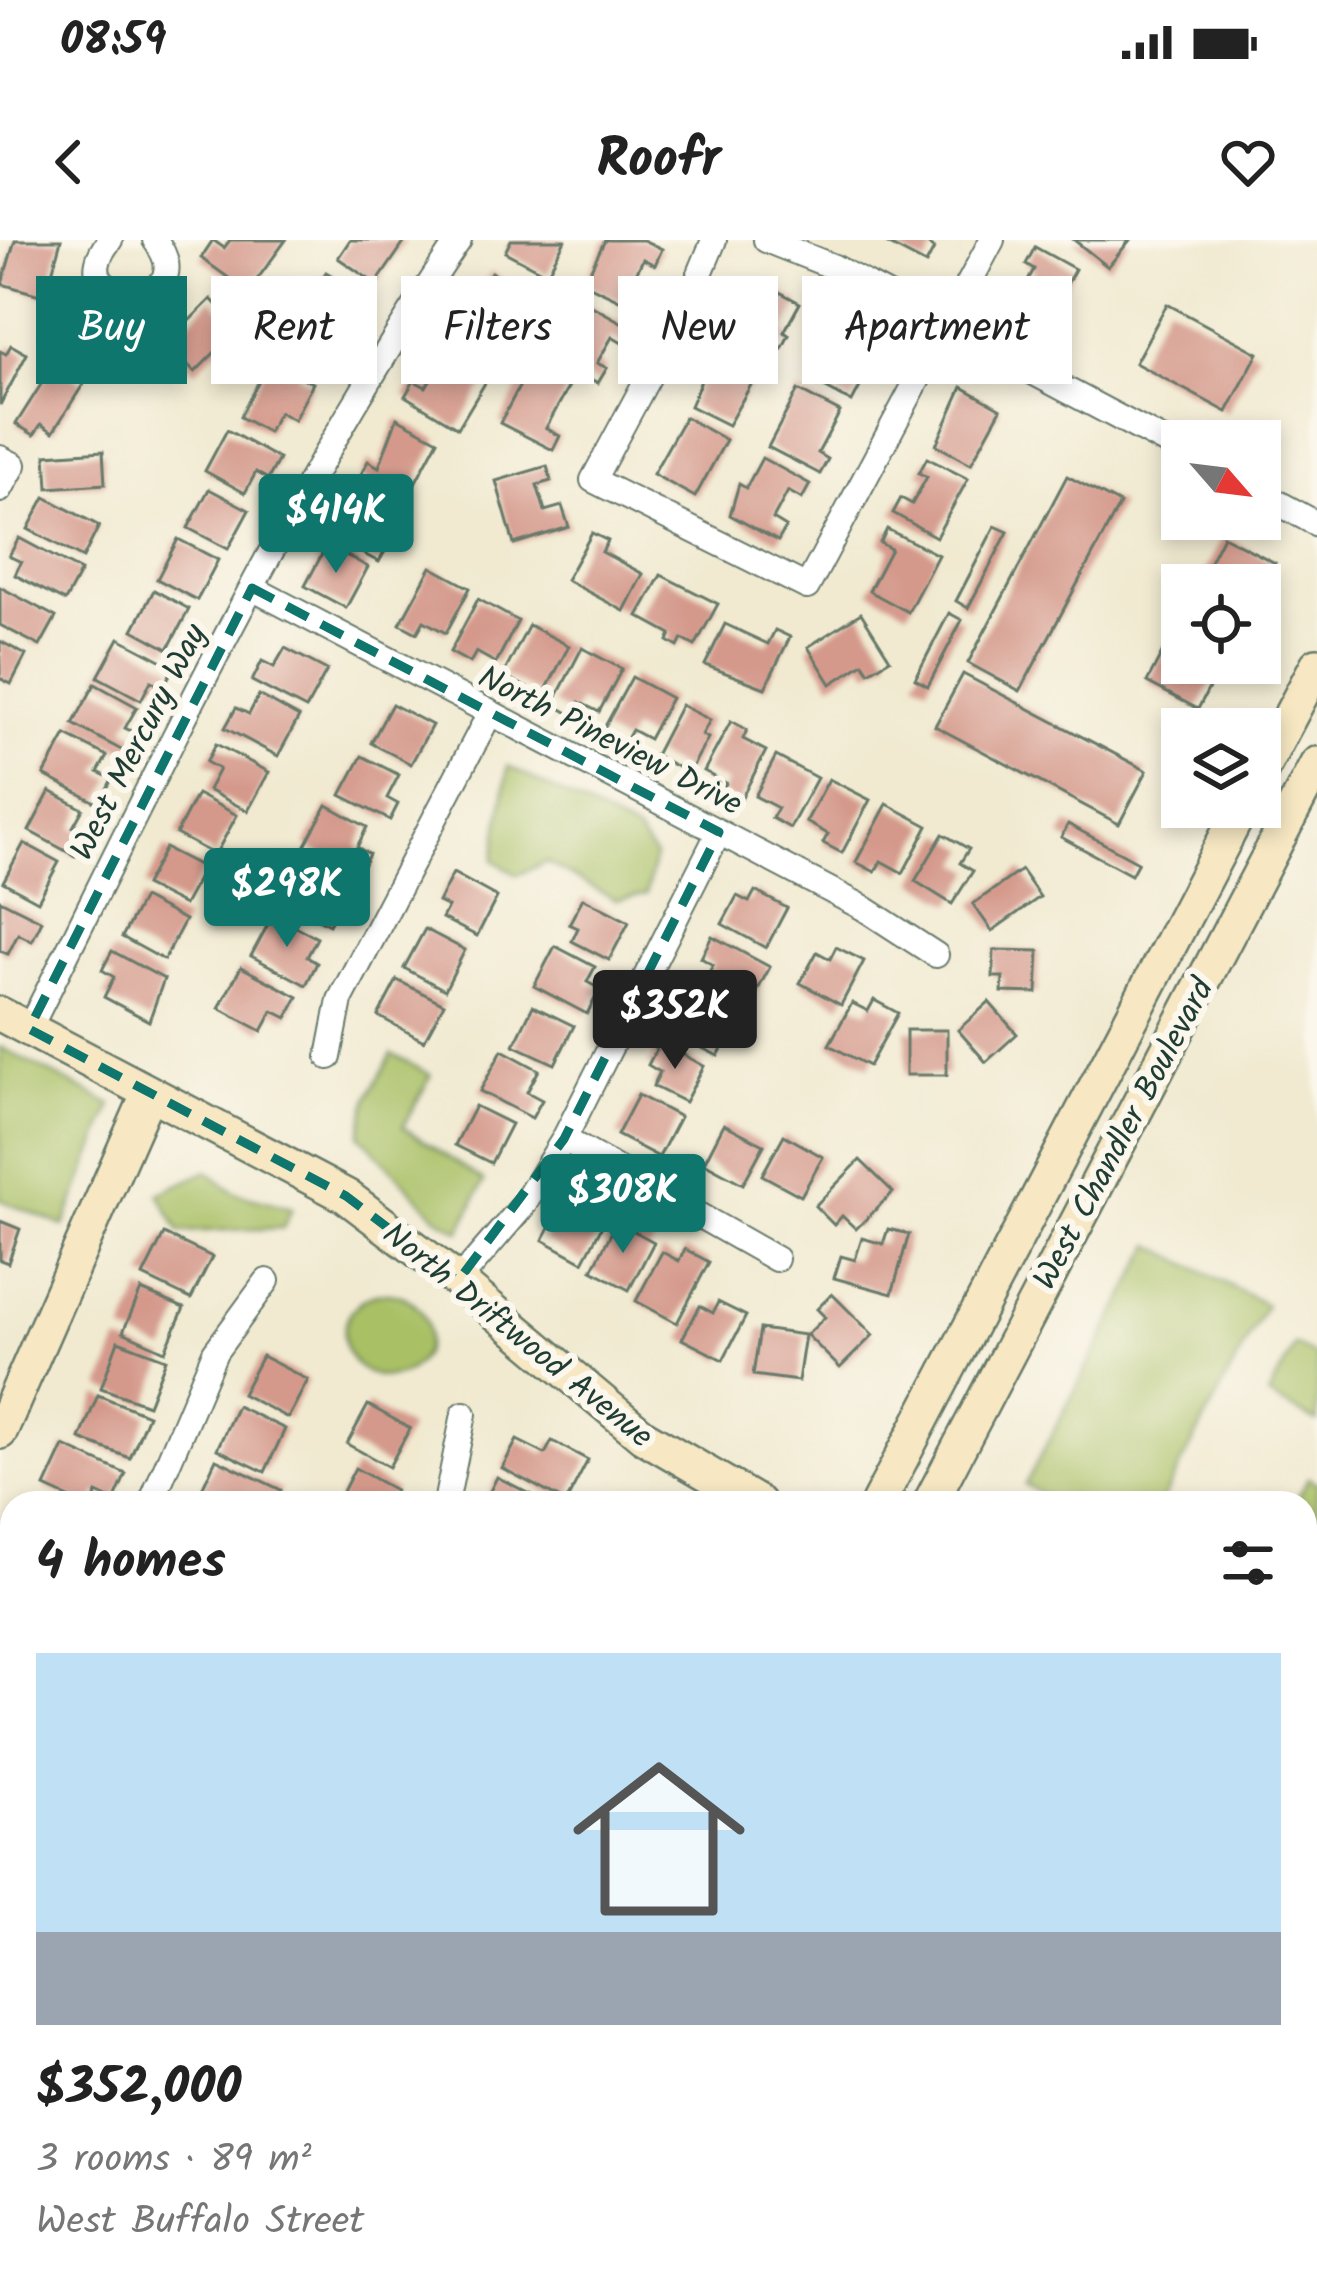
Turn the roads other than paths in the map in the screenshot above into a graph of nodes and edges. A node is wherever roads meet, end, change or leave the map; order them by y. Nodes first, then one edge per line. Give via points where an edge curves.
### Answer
1 (110, 240) edge
2 (154, 240) edge
3 (459, 240) edge
4 (714, 240) edge
5 (766, 240) edge
6 (992, 240) edge
7 (850, 276) edge
8 (971, 276) edge
9 (912, 384) edge
10 (1053, 384) edge
11 (1161, 440) edge
12 (7, 461) edge
13 (0, 490) edge
14 (1281, 504) edge
15 (1317, 524) edge
16 (252, 589) junction
17 (1317, 665) edge
18 (489, 715) junction
19 (1281, 733) edge
20 (1317, 764) edge
21 (1231, 828) edge
22 (719, 832) junction
23 (936, 955) dead end
24 (14, 1022) edge
25 (329, 1057) dead end
26 (148, 1093) junction
27 (564, 1139) junction
28 (776, 1259) dead end
29 (267, 1281) dead end
30 (458, 1281) junction
31 (464, 1414) dead end
32 (0, 1432) edge
33 (156, 1491) edge
34 (448, 1491) edge
35 (737, 1491) edge
36 (884, 1491) edge
37 (935, 1491) edge

1 - 2 street via 101,275 133,297 153,290 164,272
3 - 16 street, West Mercury Way via 369,372
4 - 9 street via 593,480 807,587
5 - 7 street
6 - 8 street
10 - 11 street
12 - 13 street
14 - 15 street
16 - 18 street, North Pineview Drive
16 - 24 street, West Mercury Way
17 - 19 main road
18 - 22 street, North Pineview Drive
18 - 25 street via 340,1000
20 - 37 main road, West Chandler Boulevard
21 - 36 main road, West Chandler Boulevard
22 - 23 street, North Pineview Drive
22 - 27 street
24 - 26 main road, North Driftwood Avenue
26 - 30 main road, North Driftwood Avenue via 346,1196
26 - 32 main road
27 - 28 street
27 - 30 street via 522,1207
29 - 33 street via 215,1352
30 - 35 main road, North Driftwood Avenue via 643,1436
31 - 34 street

